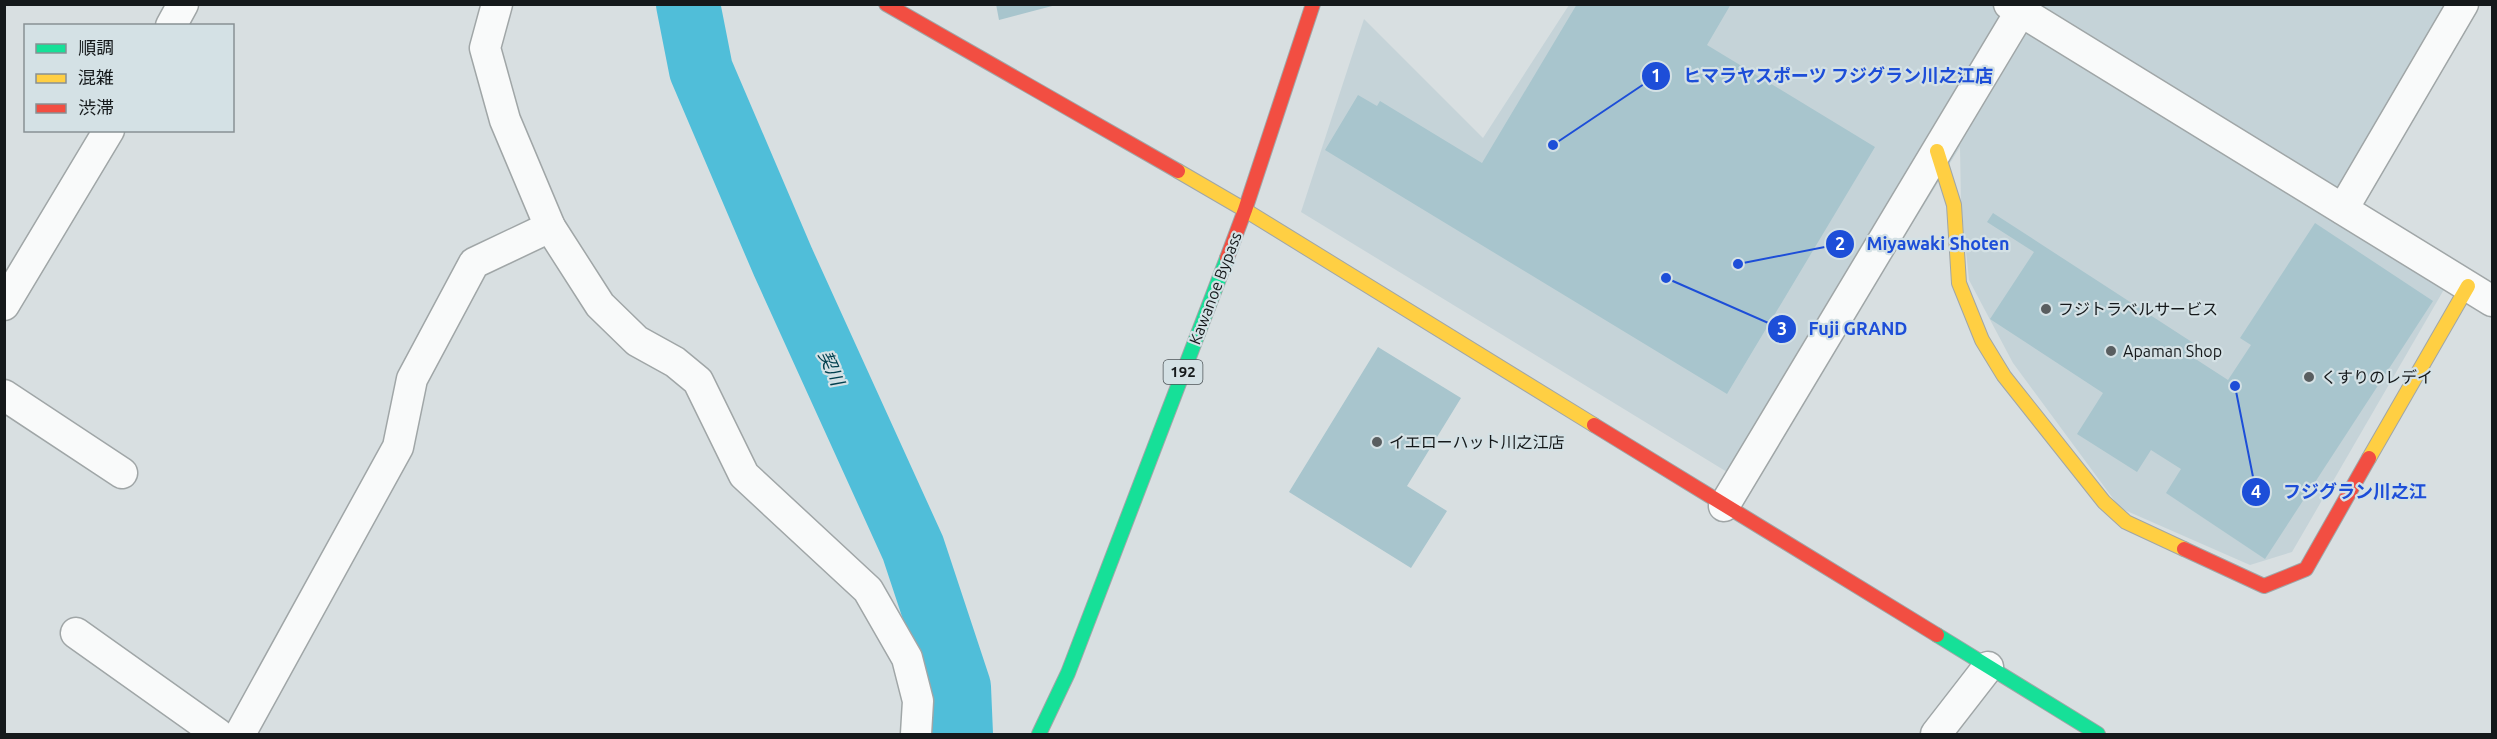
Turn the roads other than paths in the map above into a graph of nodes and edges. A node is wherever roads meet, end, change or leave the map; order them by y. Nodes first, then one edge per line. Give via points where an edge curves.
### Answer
1 (183, 4) edge
2 (497, 4) edge
3 (885, 4) edge
4 (1313, 4) edge
5 (2463, 4) edge
6 (2018, 7) edge
7 (172, 24) edge
8 (107, 132) edge
9 (1937, 152) junction
10 (2343, 209) junction
11 (1245, 210) junction
12 (550, 227) junction
13 (2468, 286) junction
14 (2493, 301) edge
15 (4, 305) edge
16 (4, 395) edge
17 (122, 472) dead end
18 (1724, 506) junction
19 (76, 633) dead end
20 (1988, 667) junction
21 (218, 735) edge
22 (240, 735) edge
23 (916, 735) edge
24 (1039, 735) edge
25 (1936, 735) edge
26 (2097, 735) edge

1 - 7 street
2 - 12 street via 485,48 505,120
3 - 11 main road
4 - 11 main road, Kawanoe Bypass / 192
5 - 10 street
6 - 9 street
6 - 10 street
8 - 15 street
9 - 13 main road via 1954,205 1959,283 1982,340 2004,376 2104,502 2126,522 2264,586 2306,569
9 - 18 street
10 - 13 street
11 - 18 main road
11 - 24 main road, Kawanoe Bypass / 192 via 1068,673
12 - 22 street via 474,263 412,379 398,447
12 - 23 street via 600,305 637,341 675,362 698,381 744,474 868,590 907,658 918,700
13 - 14 street
16 - 17 street
18 - 20 main road
19 - 21 street
20 - 25 street
20 - 26 main road

